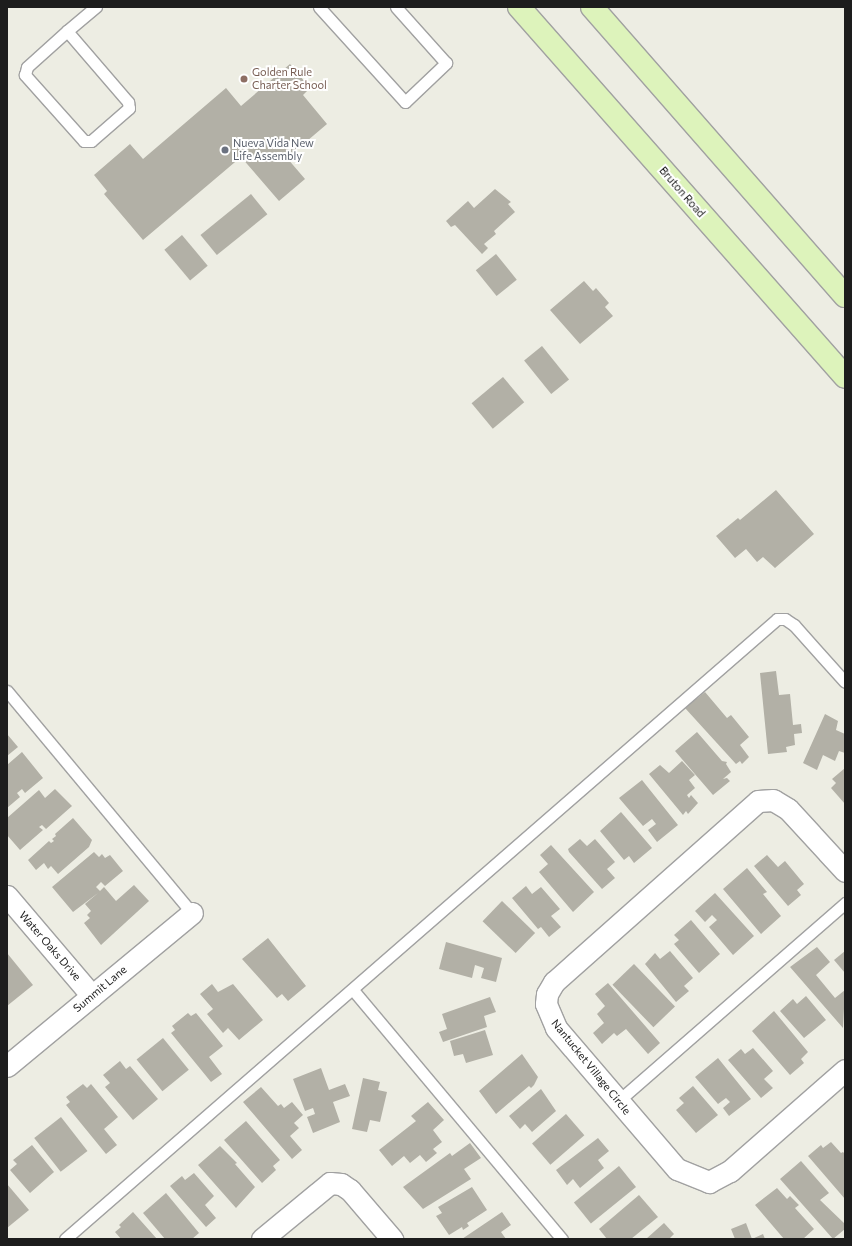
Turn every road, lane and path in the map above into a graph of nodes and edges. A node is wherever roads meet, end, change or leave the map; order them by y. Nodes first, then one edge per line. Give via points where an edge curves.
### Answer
1 (96, 7) edge
2 (319, 7) edge
3 (396, 7) edge
4 (519, 7) edge
5 (592, 7) edge
6 (68, 31) junction
7 (845, 296) edge
8 (845, 377) edge
9 (845, 682) edge
10 (7, 691) edge
11 (845, 871) edge
12 (8, 898) edge
13 (845, 903) edge
14 (192, 913) joint
15 (353, 990) junction
16 (92, 996) junction
17 (7, 1066) edge
18 (845, 1071) edge
19 (617, 1102) junction
20 (65, 1239) edge
21 (262, 1239) edge
22 (392, 1239) edge
23 (562, 1239) edge

1 - 6 lane
2 - 3 lane via 405,102 446,63
4 - 8 main road, Bruton Road
5 - 7 main road
6 - 6 lane via 128,102 129,108 92,141 84,141 26,75 27,67
9 - 15 lane via 794,624 785,619 777,619
10 - 14 lane
11 - 19 street, Nantucket Village Circle via 788,809 773,800 758,800 554,982 547,994 548,1014 556,1028
12 - 16 street, Water Oaks Drive
13 - 19 lane
14 - 16 street, Summit Lane
15 - 20 lane
15 - 23 lane
16 - 17 street, Summit Lane
18 - 19 street, Nantucket Village Circle via 730,1171 709,1182 677,1169
21 - 22 street via 330,1183 341,1184 350,1190

